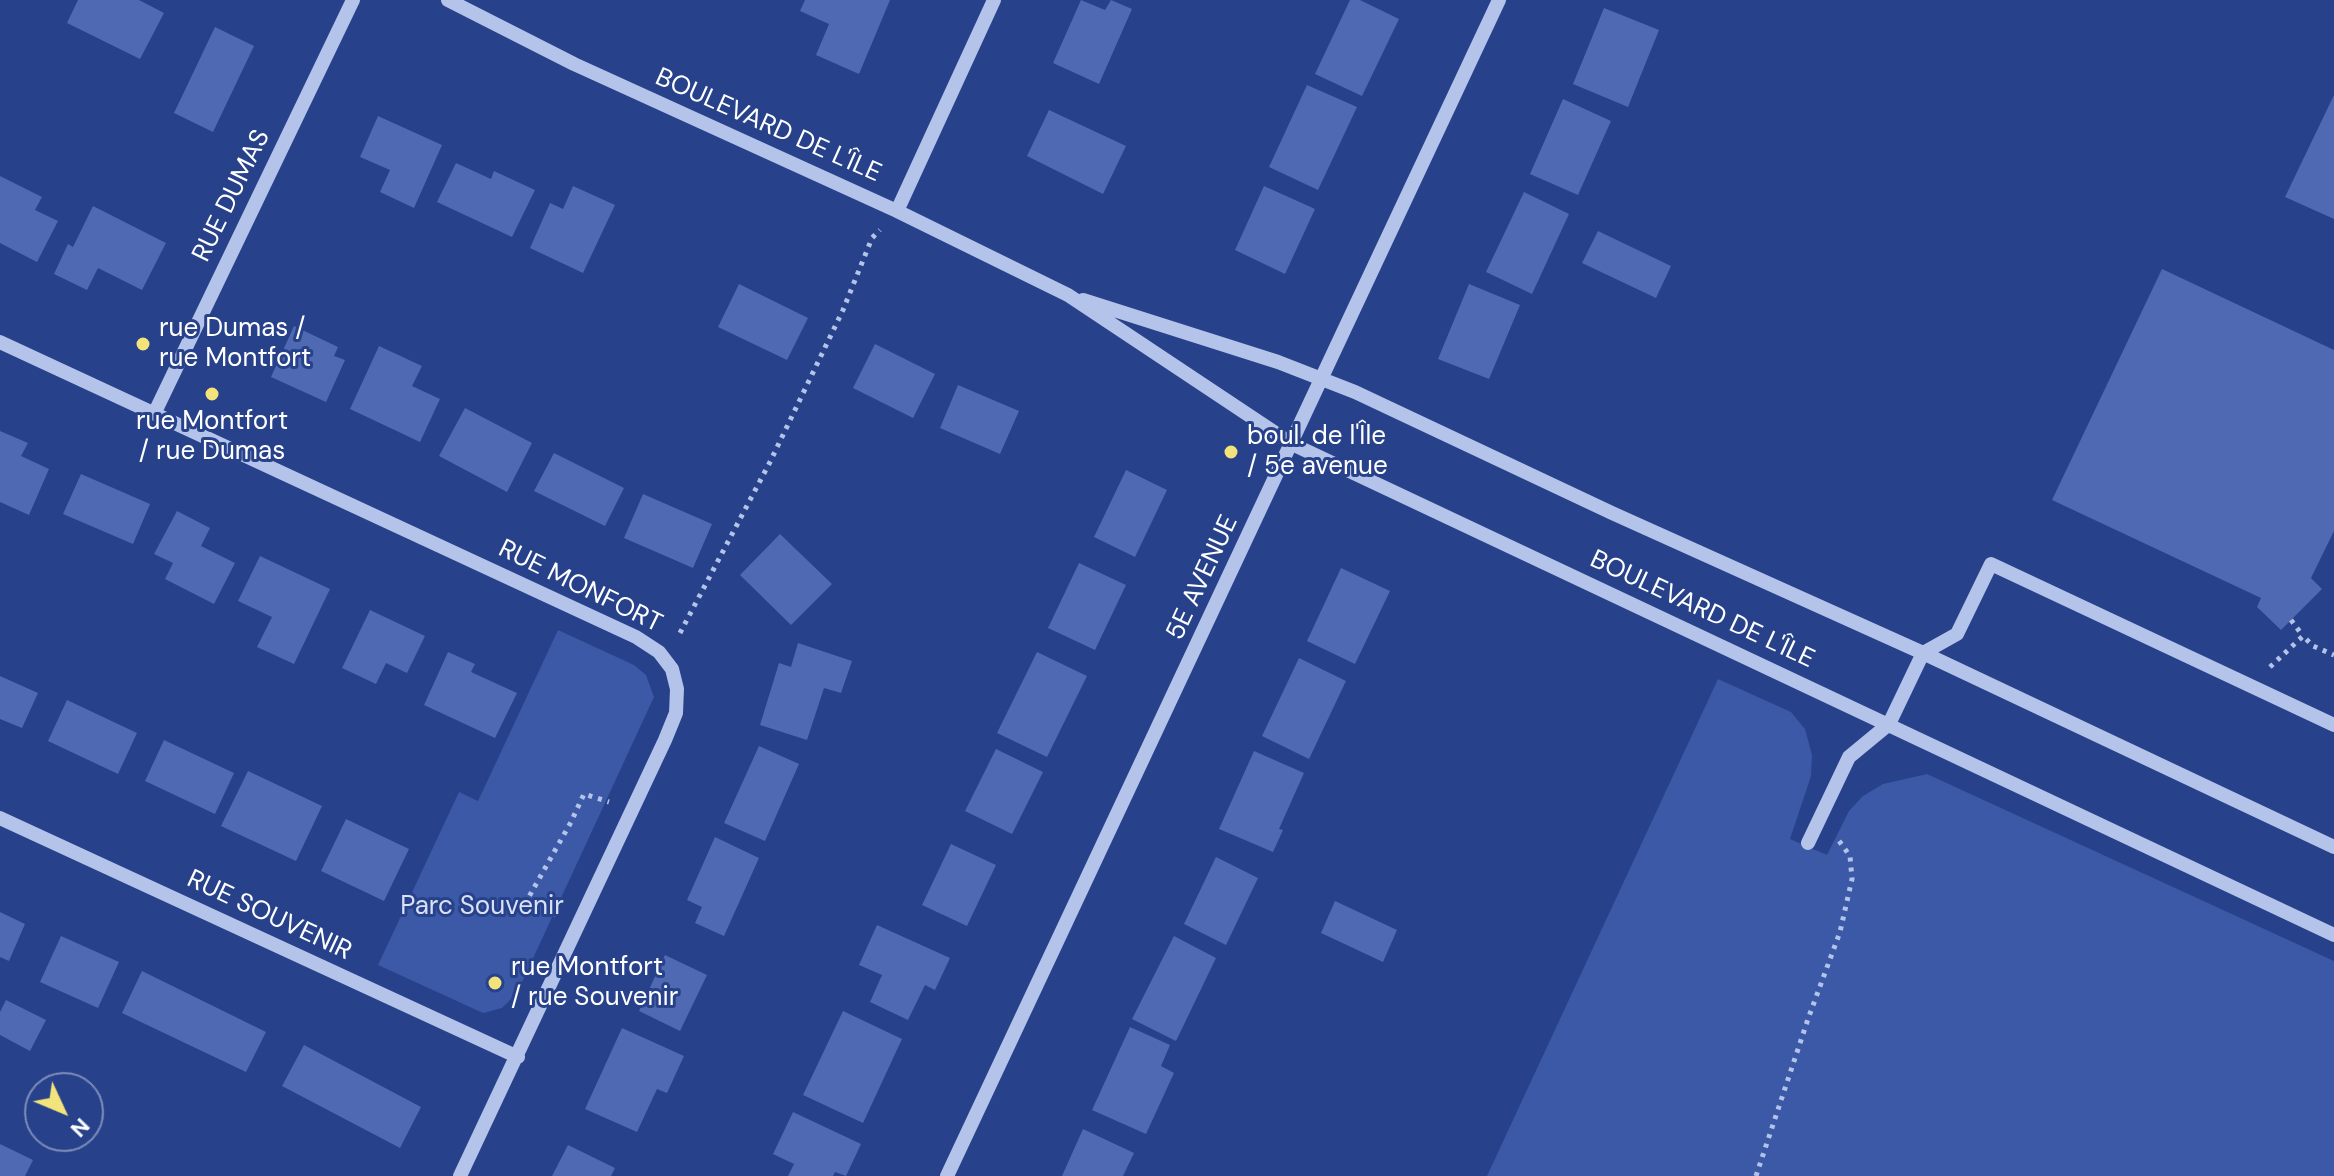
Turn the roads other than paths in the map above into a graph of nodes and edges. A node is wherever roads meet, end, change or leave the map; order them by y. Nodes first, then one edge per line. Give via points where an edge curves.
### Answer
1 (353, 0) edge
2 (448, 0) edge
3 (994, 0) edge
4 (1499, 0) edge
5 (897, 211) junction
6 (1068, 295) junction
7 (0, 342) edge
8 (1323, 378) junction
9 (155, 412) junction
10 (1292, 444) junction
11 (1923, 653) junction
12 (1889, 724) junction
13 (2334, 725) edge
14 (0, 818) edge
15 (1808, 843) dead end
16 (2334, 847) edge
17 (2334, 935) edge
18 (518, 1057) junction
19 (460, 1176) edge
20 (947, 1176) edge

1 - 9 street, RUE DUMAS
2 - 5 street, BOULEVARD DE L'ÎLE via 626,89
3 - 5 street
4 - 8 street, 5E AVENUE
5 - 6 street, BOULEVARD DE L'ÎLE
6 - 8 street, BOULEVARD DE L'ÎLE
6 - 10 street, BOULEVARD DE L'ÎLE
7 - 9 street, RUE MONFORT
8 - 10 street, 5E AVENUE
8 - 11 street, BOULEVARD DE L'ÎLE
9 - 18 street, RUE MONFORT via 636,637 659,652 672,669 676,713
10 - 12 street, BOULEVARD DE L'ÎLE
10 - 20 street, 5E AVENUE
11 - 12 street
11 - 13 street via 1957,634 1991,564
11 - 16 street, BOULEVARD DE L'ÎLE
12 - 15 street via 1849,757
12 - 17 street, BOULEVARD DE L'ÎLE
14 - 18 street, RUE SOUVENIR
18 - 19 street, RUE MONFORT

